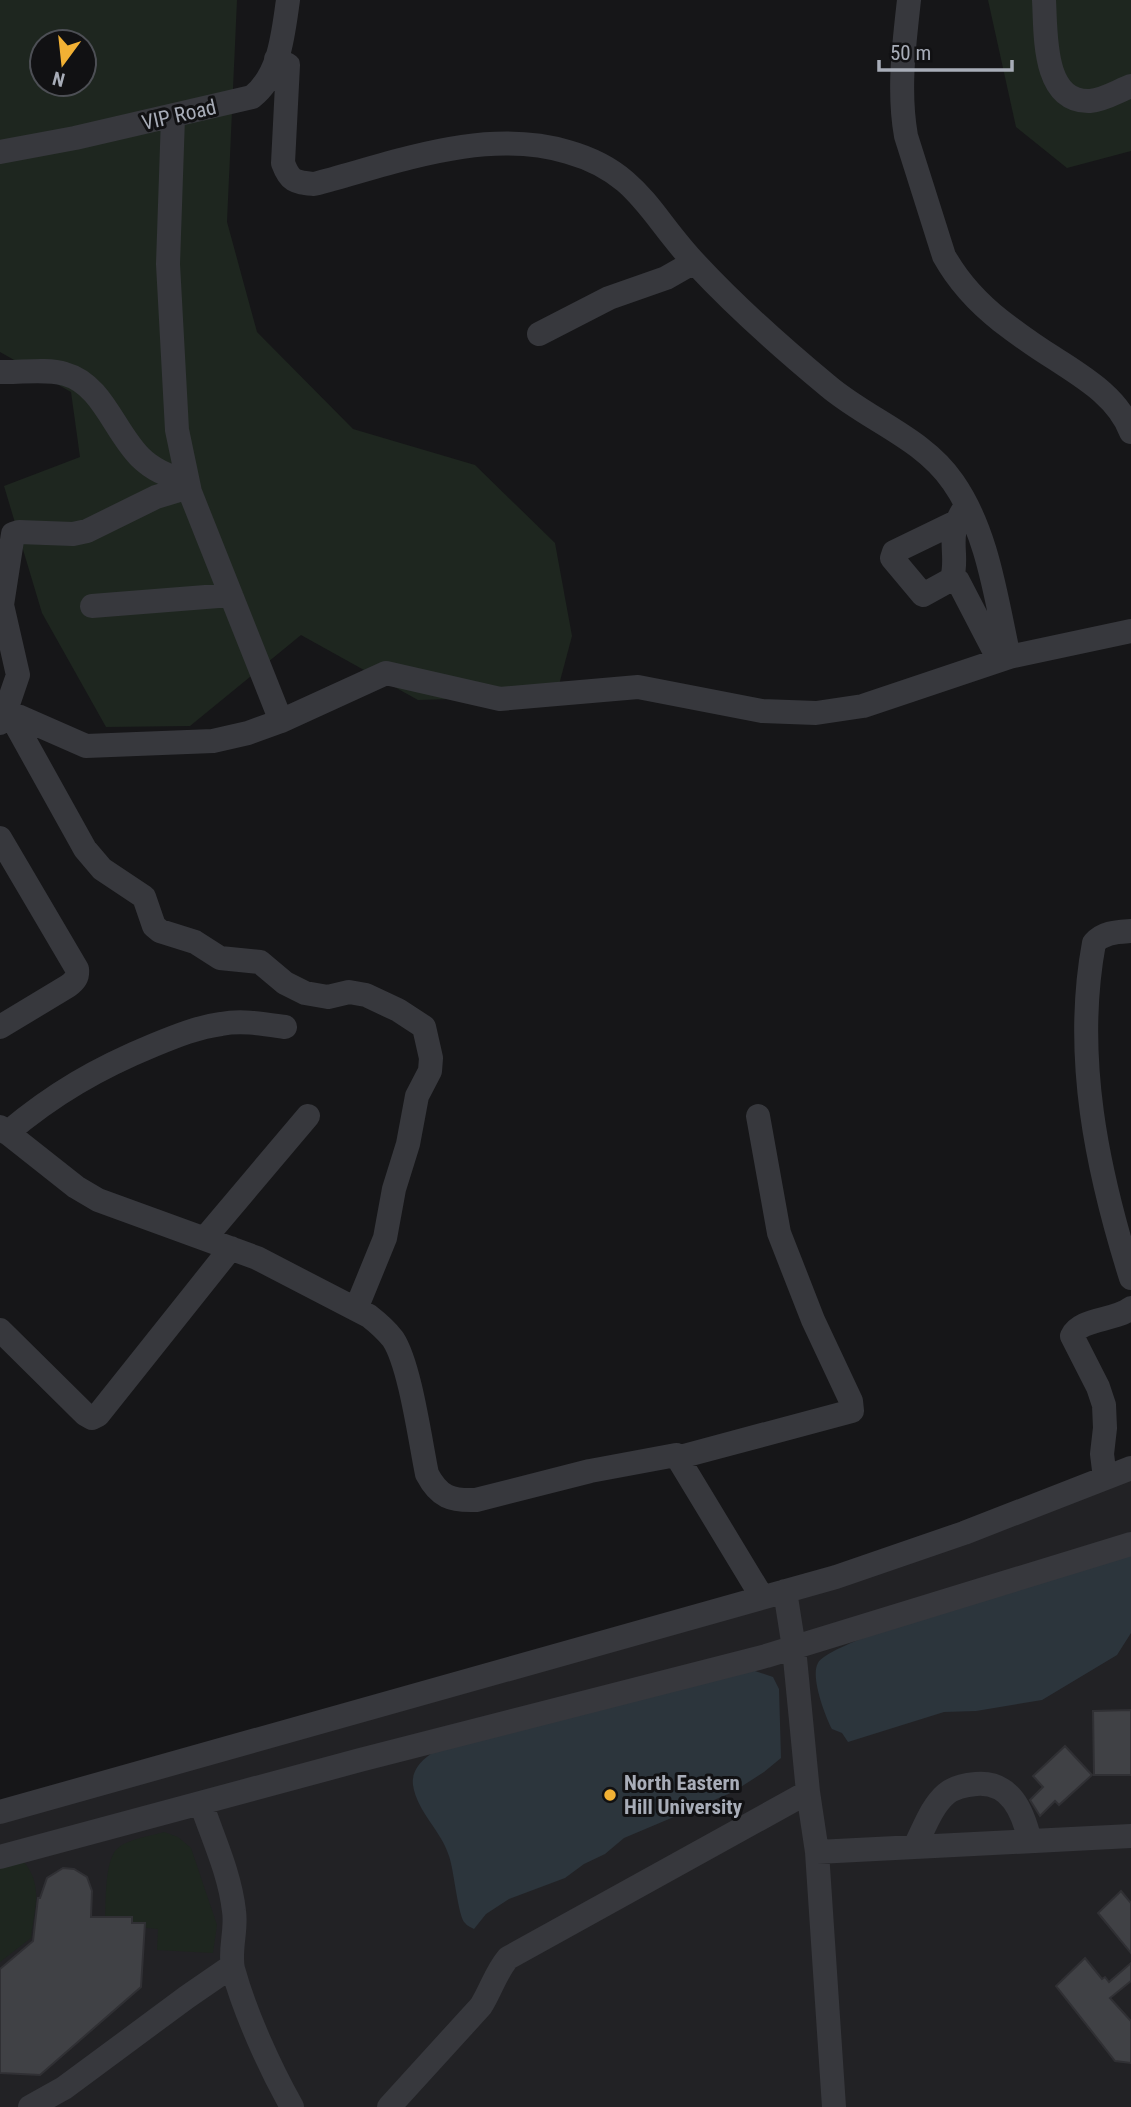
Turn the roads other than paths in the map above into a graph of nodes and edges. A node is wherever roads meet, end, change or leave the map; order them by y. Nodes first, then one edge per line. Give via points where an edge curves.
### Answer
1 (288, 0) edge
2 (909, 0) edge
3 (1044, 0) edge
4 (276, 59) junction
5 (1131, 86) edge
6 (173, 117) junction
7 (0, 152) edge
8 (694, 262) junction
9 (539, 334) dead end
10 (0, 372) edge
11 (1131, 432) edge
12 (188, 484) junction
13 (961, 514) junction
14 (952, 579) junction
15 (231, 595) junction
16 (92, 606) dead end
17 (1131, 631) edge
18 (1004, 658) junction
19 (5, 719) edge
20 (281, 721) junction
21 (0, 838) edge
22 (1131, 931) edge
23 (5, 1018) edge
24 (285, 1027) dead end
25 (307, 1116) dead end
26 (758, 1116) dead end
27 (4, 1130) edge
28 (205, 1238) junction
29 (230, 1248) junction
30 (1131, 1278) edge
31 (1131, 1308) edge
32 (356, 1309) junction
33 (0, 1330) edge
34 (680, 1457) junction
35 (1131, 1468) edge
36 (1105, 1478) junction
37 (1131, 1544) edge
38 (773, 1594) junction
39 (794, 1648) junction
40 (808, 1793) junction
41 (201, 1803) junction
42 (0, 1812) edge
43 (1131, 1836) edge
44 (1030, 1841) junction
45 (915, 1846) junction
46 (817, 1852) junction
47 (0, 1857) edge
48 (232, 1966) junction
49 (30, 2107) edge
50 (292, 2107) edge
51 (389, 2107) edge
52 (834, 2107) edge

1 - 4 street, VIP Road
2 - 11 street via 902,116 944,256 970,292 999,319 1085,376 1113,403
3 - 5 street via 1049,62 1064,94 1092,101
4 - 6 street, VIP Road via 274,71 252,97
4 - 8 street via 288,65 284,163 295,182 314,184 465,147 524,143 566,151 628,182
6 - 7 street, VIP Road
6 - 12 street via 168,264 177,430
8 - 9 street
8 - 13 street via 762,330 837,394 920,447 953,482
10 - 12 street via 56,372 76,378 93,393 139,456
12 - 15 street
12 - 19 street via 88,531 13,534 2,605 18,675
13 - 14 street via 953,531
13 - 14 street via 892,555 923,595
13 - 18 street via 973,520 989,566
14 - 18 street via 958,581
15 - 16 street
15 - 20 street
17 - 18 street
18 - 20 street via 863,706 816,713 762,711 638,687 500,699 386,673
19 - 20 street via 20,717 74,743 101,747 213,741
19 - 32 street via 85,849 102,869 144,897 160,931 195,942 220,958 260,962 305,993 366,995 424,1027 430,1071 417,1096 382,1249
21 - 23 street via 77,969 75,982
22 - 30 street via 1107,934 1094,943 1085,1044 1088,1090 1103,1170
24 - 27 street via 221,1023 172,1038 76,1082
25 - 28 street
26 - 34 street via 779,1233 852,1411
27 - 28 street via 98,1200
28 - 29 street
29 - 32 street
29 - 33 street via 92,1418
31 - 36 street via 1081,1326 1073,1336 1104,1405
32 - 34 street via 382,1326 399,1350 427,1474 444,1495 458,1501 476,1500 603,1469 670,1455
34 - 38 street
35 - 36 street
36 - 38 street via 901,1556
37 - 39 street
38 - 39 street
38 - 42 street
39 - 40 street
39 - 41 street
40 - 46 street
40 - 51 street via 509,1958 481,2006
41 - 47 street
41 - 48 street via 235,1914
43 - 44 street
44 - 45 street
44 - 45 street via 1012,1797 1002,1788 983,1783 966,1784 945,1794
45 - 46 street
46 - 52 street
48 - 49 street via 64,2088
48 - 50 street

